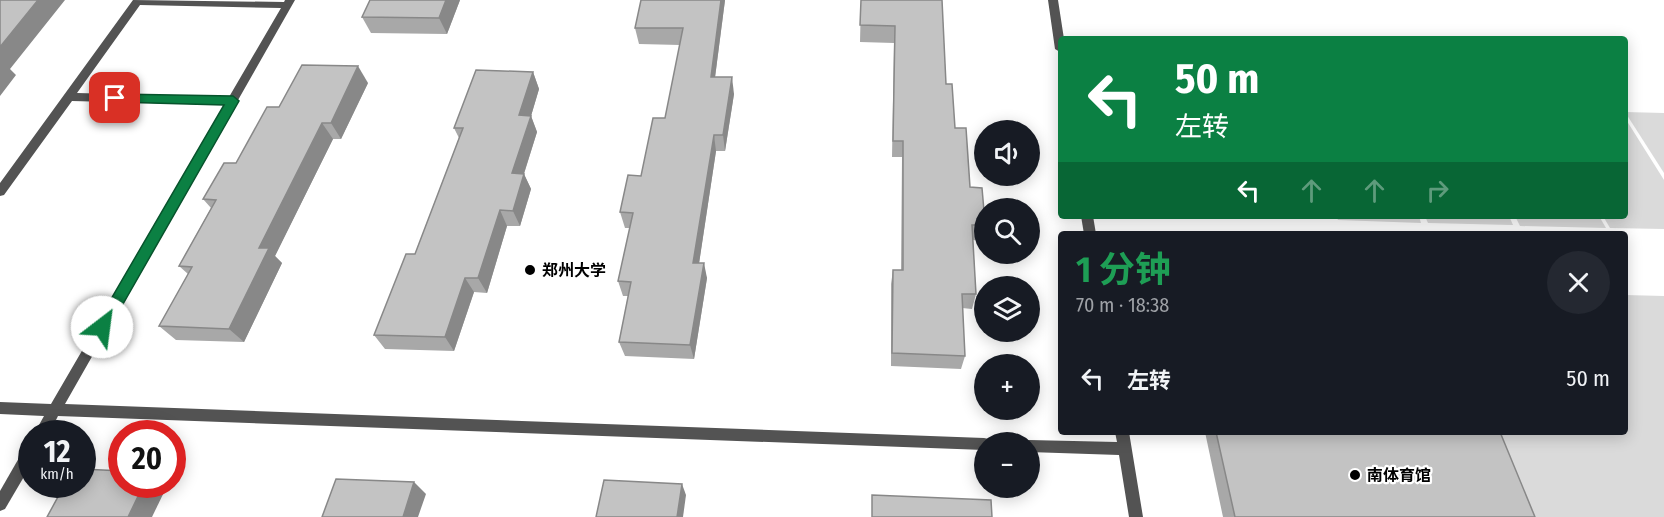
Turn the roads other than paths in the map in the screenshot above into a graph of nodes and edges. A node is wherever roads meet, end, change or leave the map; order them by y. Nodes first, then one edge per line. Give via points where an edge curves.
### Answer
1 (1053, 0) edge
2 (138, 1) edge
3 (289, 3) edge
4 (1058, 36) edge
5 (68, 97) junction
6 (233, 101) junction
7 (0, 192) edge
8 (0, 408) edge
9 (54, 410) junction
10 (49, 420) edge
11 (1123, 435) edge
12 (974, 444) edge
13 (1040, 446) edge
14 (1125, 449) junction
15 (18, 473) edge
16 (0, 504) edge
17 (1136, 517) edge

1 - 4 lane
2 - 3 lane
2 - 5 lane
3 - 6 lane
5 - 6 lane
5 - 7 lane
6 - 9 lane
8 - 9 lane
9 - 10 lane
9 - 12 lane
11 - 14 lane
13 - 14 lane
14 - 17 lane
15 - 16 lane

